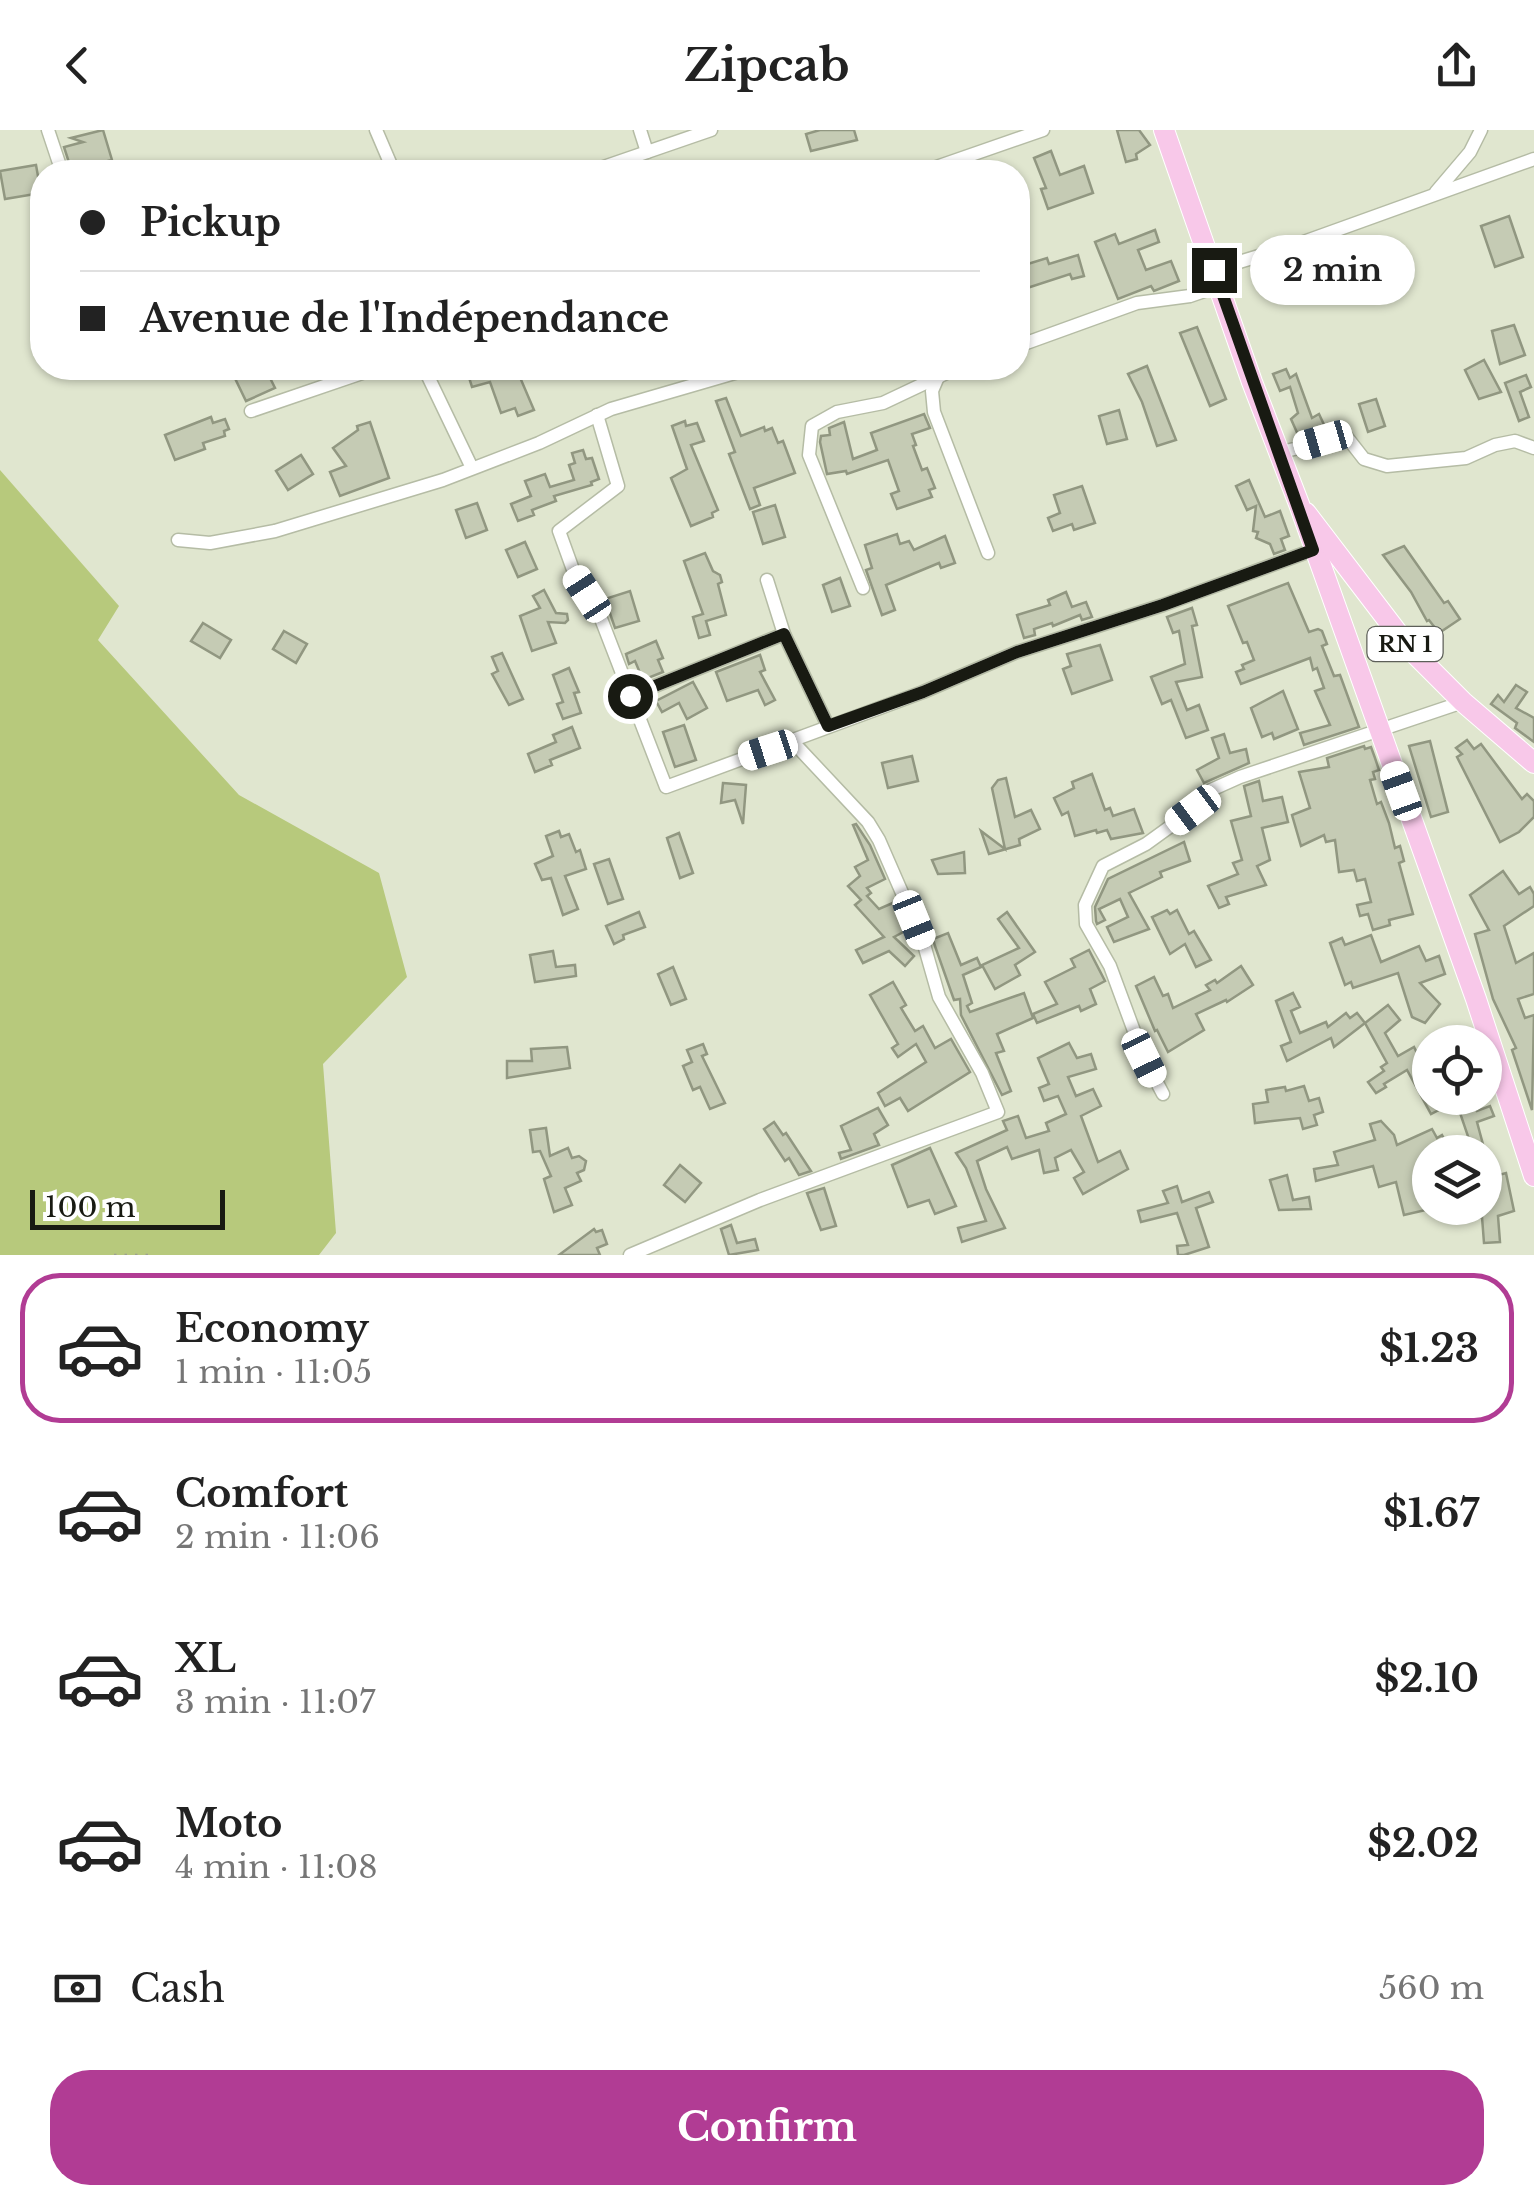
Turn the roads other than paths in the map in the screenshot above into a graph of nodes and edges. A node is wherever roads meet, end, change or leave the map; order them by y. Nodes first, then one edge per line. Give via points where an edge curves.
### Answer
1 (48, 130) edge
2 (376, 130) edge
3 (640, 130) edge
4 (711, 130) edge
5 (1043, 130) edge
6 (1164, 130) edge
7 (1481, 130) edge
8 (647, 152) junction
9 (1534, 159) edge
10 (58, 160) edge
11 (389, 160) edge
12 (624, 160) edge
13 (957, 160) edge
14 (1435, 194) junction
15 (1216, 278) junction
16 (1030, 342) edge
17 (341, 380) edge
18 (430, 380) edge
19 (712, 380) edge
20 (919, 380) edge
21 (932, 380) edge
22 (250, 411) dead end
23 (597, 415) junction
24 (1534, 448) edge
25 (1278, 454) junction
26 (472, 468) junction
27 (1299, 504) junction
28 (178, 540) dead end
29 (1313, 550) junction
30 (988, 553) dead end
31 (767, 580) dead end
32 (862, 588) dead end
33 (784, 634) junction
34 (630, 696) junction
35 (1462, 702) junction
36 (828, 726) junction
37 (1380, 731) junction
38 (793, 742) junction
39 (1534, 763) edge
40 (1162, 1094) dead end
41 (1534, 1176) edge
42 (630, 1255) edge

1 - 10 street
2 - 11 street
3 - 8 street
4 - 8 street
5 - 13 street
6 - 15 main road
7 - 14 street
8 - 12 street
9 - 14 street
14 - 15 street
15 - 16 street via 1190,296 1137,303
15 - 25 main road
17 - 22 street
18 - 26 street
19 - 23 street
20 - 32 street via 883,402 837,412 812,426 809,455
21 - 30 street via 934,412
23 - 26 street
23 - 34 street via 618,486 559,531
24 - 25 street via 1514,441 1466,458 1387,466 1364,459 1346,436
25 - 27 main road
26 - 28 street via 240,540
27 - 29 main road
27 - 35 main road, RN 1 via 1408,648
29 - 36 street via 1017,652
29 - 37 main road
31 - 33 street
33 - 34 street
33 - 36 street
34 - 38 street via 666,787
35 - 37 street
35 - 39 main road, RN 1
36 - 38 street
37 - 40 street via 1211,790 1170,828 1103,866 1085,905 1086,924
37 - 41 main road
38 - 42 street via 880,840 923,940 939,997 998,1112

